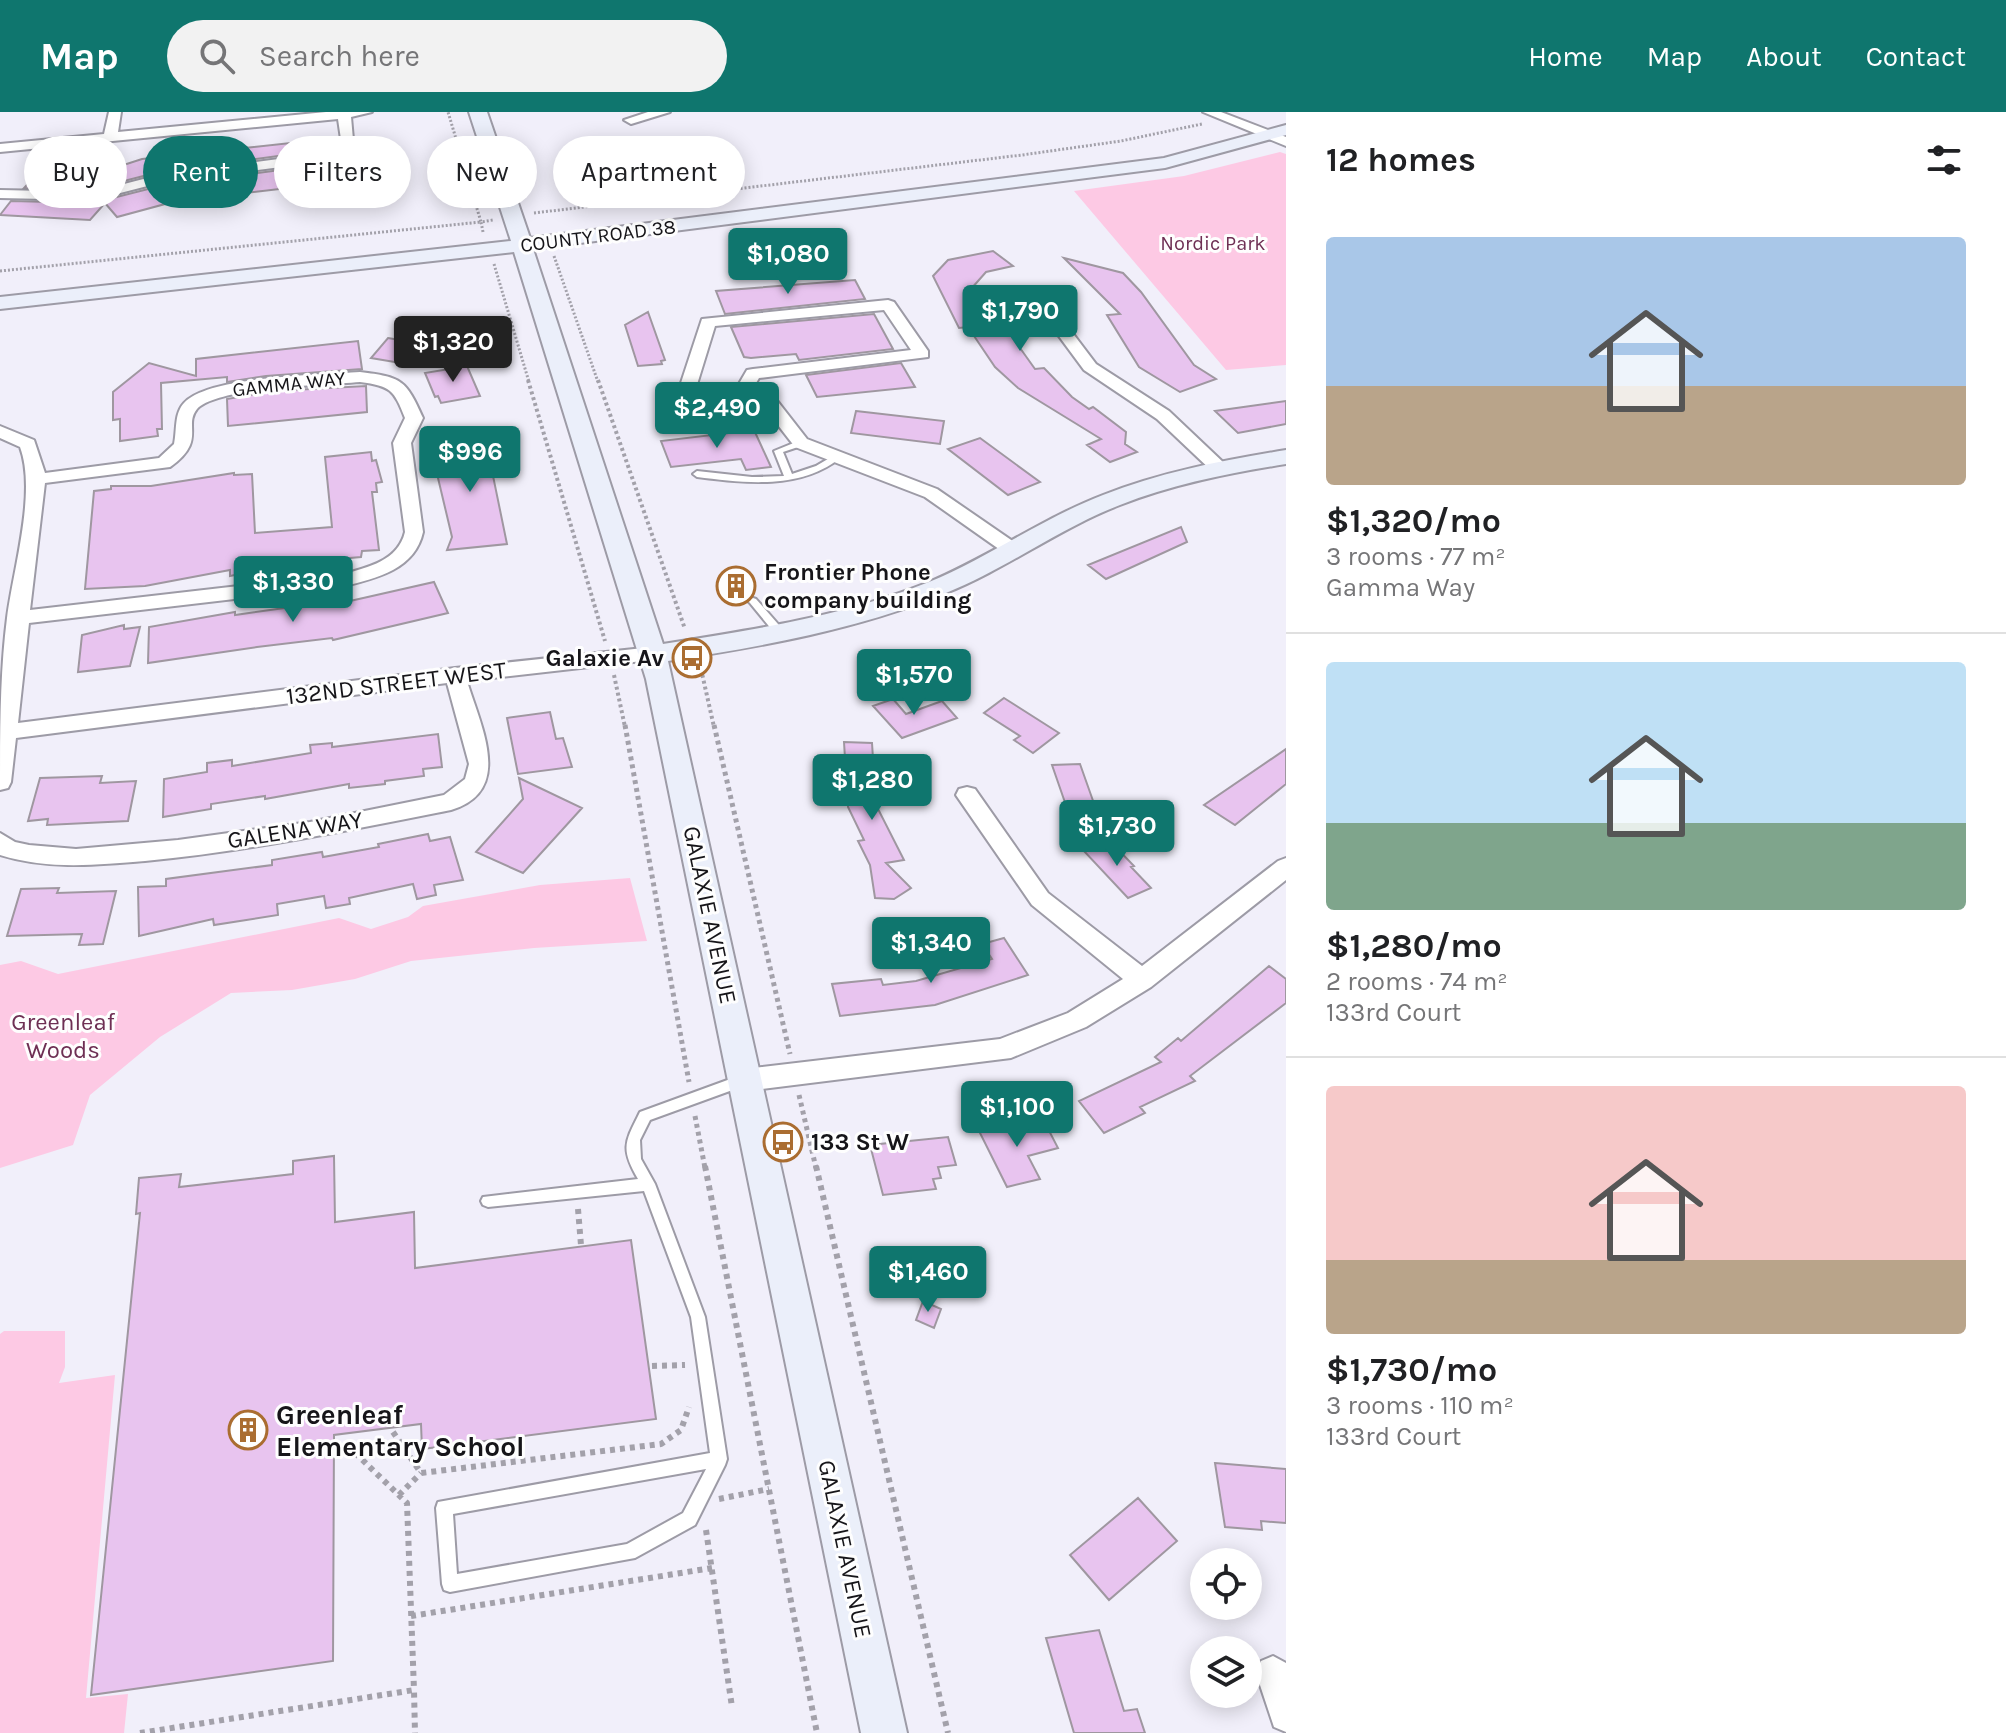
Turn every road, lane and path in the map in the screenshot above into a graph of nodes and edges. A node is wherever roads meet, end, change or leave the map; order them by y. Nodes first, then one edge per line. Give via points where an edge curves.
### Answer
1 (115, 112) edge
2 (366, 112) edge
3 (448, 112) edge
4 (478, 112) edge
5 (664, 112) edge
6 (1286, 112) edge
7 (344, 114) edge
8 (1216, 115) edge
9 (631, 120) dead end
10 (1244, 125) junction
11 (111, 136) edge
12 (347, 136) edge
13 (1280, 136) edge
14 (127, 137) edge
15 (24, 146) edge
16 (0, 148) edge
17 (274, 164) edge
18 (0, 194) edge
19 (544, 211) dead end
20 (519, 236) junction
21 (421, 237) dead end
22 (552, 251) dead end
23 (268, 255) dead end
24 (190, 263) dead end
25 (494, 265) dead end
26 (0, 271) edge
27 (1038, 297) dead end
28 (0, 303) edge
29 (739, 398) junction
30 (0, 431) edge
31 (801, 443) junction
32 (1286, 457) edge
33 (836, 458) junction
34 (1219, 468) junction
35 (697, 474) dead end
36 (789, 477) junction
37 (36, 479) junction
38 (1013, 550) junction
39 (753, 601) dead end
40 (17, 618) junction
41 (685, 629) dead end
42 (781, 634) junction
43 (605, 641) dead end
44 (653, 654) junction
45 (701, 669) dead end
46 (614, 674) dead end
47 (455, 675) junction
48 (3, 733) edge
49 (0, 782) edge
50 (967, 795) dead end
51 (0, 841) edge
52 (1286, 867) edge
53 (1142, 980) junction
54 (794, 1074) junction
55 (745, 1080) junction
56 (691, 1099) junction
57 (648, 1184) junction
58 (577, 1192) junction
59 (488, 1201) dead end
60 (581, 1245) dead end
61 (652, 1366) dead end
62 (687, 1378) dead end
63 (690, 1393) dead end
64 (393, 1432) dead end
65 (348, 1446) dead end
66 (719, 1459) junction
67 (421, 1473) junction
68 (769, 1489) junction
69 (399, 1495) junction
70 (712, 1568) junction
71 (411, 1616) junction
72 (1273, 1673) dead end
73 (414, 1690) junction
74 (732, 1707) dead end
75 (1286, 1715) edge
76 (140, 1733) edge
77 (415, 1733) edge
78 (817, 1733) edge
79 (884, 1733) edge
80 (948, 1733) edge

1 - 11 street
2 - 7 street
3 - 26 path via 481,222
4 - 20 main road, GALAXIE AVENUE
5 - 9 street
6 - 10 main road
7 - 12 street
7 - 14 street
8 - 10 street
8 - 19 path via 1140,137 1044,152
10 - 13 street
10 - 20 main road via 1182,142 1086,157
13 - 20 main road, COUNTY ROAD 38 via 1165,163
15 - 16 street
17 - 18 street via 159,179 93,196
20 - 21 main road, COUNTY ROAD 38
20 - 28 main road, COUNTY ROAD 38 via 191,285
20 - 44 main road, GALAXIE AVENUE
22 - 41 path
23 - 24 main road
25 - 43 path
27 - 34 street via 1090,367 1163,415
29 - 29 street via 685,395 708,322 888,305 922,354 753,374
29 - 31 street via 769,402
30 - 37 street via 28,444
31 - 33 street
31 - 36 lane via 778,451
32 - 34 main road, 132ND STREET WEST
33 - 36 lane via 812,474
33 - 38 street via 931,493
34 - 38 main road, 132ND STREET WEST via 1111,500
35 - 36 lane via 752,481
37 - 40 street
37 - 40 street, GAMMA WAY via 164,463 184,444 188,405 226,389 375,377 402,390 414,418 402,443 414,532 397,560 383,569 345,580
38 - 42 main road, 132ND STREET WEST via 939,587 857,616
39 - 42 lane
40 - 48 street
42 - 44 main road, 132ND STREET WEST
44 - 47 street, 132ND STREET WEST
44 - 55 main road, GALAXIE AVENUE
45 - 54 path
46 - 56 path
47 - 48 street, 132ND STREET WEST
47 - 51 street, GALENA WAY via 480,764 475,783 451,802 310,830 76,858 29,854 8,849
48 - 49 street
50 - 53 street via 1040,899
52 - 53 street
53 - 54 street via 1077,1020 1002,1050
54 - 55 street
54 - 80 path
55 - 56 lane
55 - 79 main road, GALAXIE AVENUE
56 - 57 lane via 645,1116 633,1140 634,1160
56 - 68 path
57 - 58 lane
57 - 66 lane via 698,1317
58 - 59 lane
58 - 60 path
61 - 62 path via 685,1364
63 - 67 path via 683,1433 661,1444
64 - 67 path
65 - 69 path
66 - 66 lane via 444,1508 450,1584 629,1552 689,1519
67 - 69 path
68 - 70 path via 714,1501 706,1512
68 - 78 path
69 - 71 path via 407,1503
70 - 71 path
70 - 74 path
71 - 73 path
72 - 75 street
73 - 76 path
73 - 77 path

